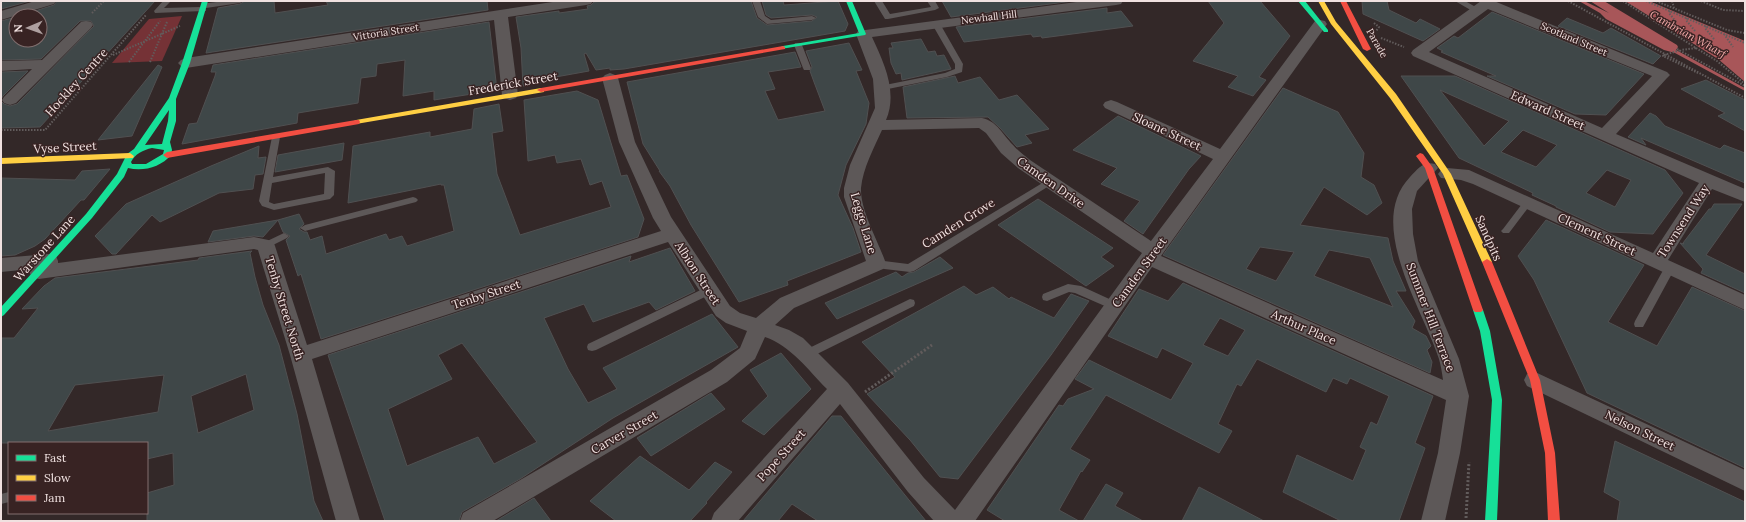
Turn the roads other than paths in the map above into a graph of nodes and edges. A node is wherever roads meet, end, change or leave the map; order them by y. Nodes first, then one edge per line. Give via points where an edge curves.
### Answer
1 (48, 1) edge
2 (167, 1) edge
3 (240, 1) edge
4 (586, 1) edge
5 (756, 1) edge
6 (849, 1) edge
7 (878, 1) edge
8 (931, 1) edge
9 (1116, 1) edge
10 (1301, 1) edge
11 (1321, 1) edge
12 (1343, 1) edge
13 (1459, 1) edge
14 (532, 5) edge
15 (1482, 7) junction
16 (203, 8) edge
17 (500, 14) junction
18 (1, 16) edge
19 (812, 18) dead end
20 (936, 24) junction
21 (86, 25) dead end
22 (1325, 30) joint
23 (864, 34) junction
24 (798, 45) junction
25 (186, 63) junction
26 (46, 64) junction
27 (1, 66) edge
28 (807, 68) dead end
29 (610, 78) junction
30 (883, 88) junction
31 (510, 95) junction
32 (1393, 96) junction
33 (173, 98) junction
34 (10, 100) dead end
35 (1111, 105) dead end
36 (877, 125) junction
37 (1605, 135) junction
38 (276, 137) junction
39 (1416, 149) dead end
40 (138, 150) junction
41 (167, 152) junction
42 (1223, 157) junction
43 (129, 159) junction
44 (1, 161) edge
45 (153, 165) junction
46 (1438, 171) junction
47 (135, 178) dead end
48 (1709, 180) junction
49 (268, 181) junction
50 (1049, 182) junction
51 (124, 187) dead end
52 (1745, 196) edge
53 (413, 200) dead end
54 (1528, 202) junction
55 (89, 216) junction
56 (305, 228) dead end
57 (1506, 231) dead end
58 (672, 234) junction
59 (284, 236) dead end
60 (264, 246) junction
61 (1151, 255) junction
62 (1, 264) edge
63 (876, 264) junction
64 (1663, 265) junction
65 (44, 266) junction
66 (710, 290) junction
67 (1046, 297) dead end
68 (910, 303) dead end
69 (1745, 303) edge
70 (1114, 306) junction
71 (1, 313) edge
72 (1639, 324) dead end
73 (759, 327) junction
74 (592, 347) dead end
75 (807, 354) junction
76 (300, 355) junction
77 (1535, 380) junction
78 (845, 396) junction
79 (1458, 396) junction
80 (1745, 481) edge
81 (348, 521) edge
82 (472, 521) edge
83 (723, 521) edge
84 (949, 521) edge
85 (961, 521) edge
86 (1433, 521) edge
87 (1492, 521) edge
88 (1554, 521) edge

1 - 18 street
2 - 16 lane via 158,11
3 - 16 lane
4 - 14 street, Vittoria Street
5 - 19 lane via 762,17 770,22
6 - 23 street
7 - 8 lane via 888,17 935,8
9 - 20 street, Newhall Hill
10 - 22 street
11 - 32 street, Sandpits via 1334,23
12 - 32 street, Parade
13 - 15 lane
14 - 17 street, Vittoria Street
15 - 37 street, Scotland Street via 1662,76
15 - 37 street, Edward Street via 1418,53
16 - 25 street
17 - 25 street, Vittoria Street
17 - 31 street
20 - 23 street, Newhall Hill
20 - 30 lane via 959,64 959,70 947,75
21 - 26 street
22 - 42 street, Camden Street
23 - 24 street, Frederick Street
23 - 30 street, Legge Lane
24 - 28 lane
24 - 29 street, Frederick Street
25 - 33 street
26 - 27 street
26 - 34 street
29 - 31 street, Frederick Street
29 - 58 street, Albion Street via 627,142
30 - 36 street, Legge Lane via 884,108
31 - 38 street, Frederick Street
32 - 46 street, Sandpits
33 - 40 street
33 - 41 street via 172,121 166,142
35 - 42 street, Sloane Street
36 - 50 street, Camden Drive via 982,123 992,129 1007,149 1024,164
36 - 63 street, Legge Lane via 852,184 853,196
37 - 48 street, Edward Street
38 - 41 street, Frederick Street
38 - 49 lane
39 - 46 street, Sandpits
40 - 41 street, Frederick Street via 157,145
40 - 43 street
41 - 45 street
42 - 61 street, Camden Street
43 - 44 street, Vyse Street
43 - 45 street, Vyse Street via 129,166 137,168
43 - 55 street, Warstone Lane via 121,175
45 - 47 street
46 - 54 street, Clement Street via 1463,174
46 - 77 street, Sandpits via 1486,259
46 - 79 street, Summer Hill Terrace via 1409,190 1403,208 1404,234 1409,261 1449,359
46 - 87 street, Sandpits via 1485,331 1497,400
48 - 52 street, Edward Street
48 - 64 street, Townsend Way
49 - 49 lane via 264,201 269,207 327,197 330,191 328,170
50 - 61 street, Camden Drive
50 - 63 lane, Camden Grove via 910,268
51 - 55 street, Warstone Lane
53 - 56 lane
54 - 57 lane
54 - 64 street, Clement Street
55 - 65 street, Warstone Lane
58 - 66 street, Albion Street
58 - 76 street, Tenby Street
59 - 60 lane
60 - 65 street, Tenby Street North via 254,243
60 - 76 street, Tenby Street North
61 - 70 street, Camden Street
61 - 79 street, Arthur Place
62 - 65 street, Tenby Street North
63 - 73 street, Legge Lane via 787,302
64 - 69 street, Clement Street
64 - 72 lane
65 - 71 street, Warstone Lane
66 - 73 street, Albion Street via 723,311 733,318
66 - 74 lane
67 - 70 lane via 1068,288 1077,289
68 - 75 lane
70 - 85 street, Camden Street
73 - 75 street, Albion Street via 782,335
73 - 82 street, Carver Street via 748,353 719,376
75 - 78 street, Albion Street
76 - 81 street, Tenby Street North
77 - 80 street, Nelson Street
77 - 88 street, Sandpits via 1550,453
78 - 83 street, Pope Street
78 - 84 street, Albion Street via 916,485
79 - 86 street, Summer Hill Terrace via 1449,453

